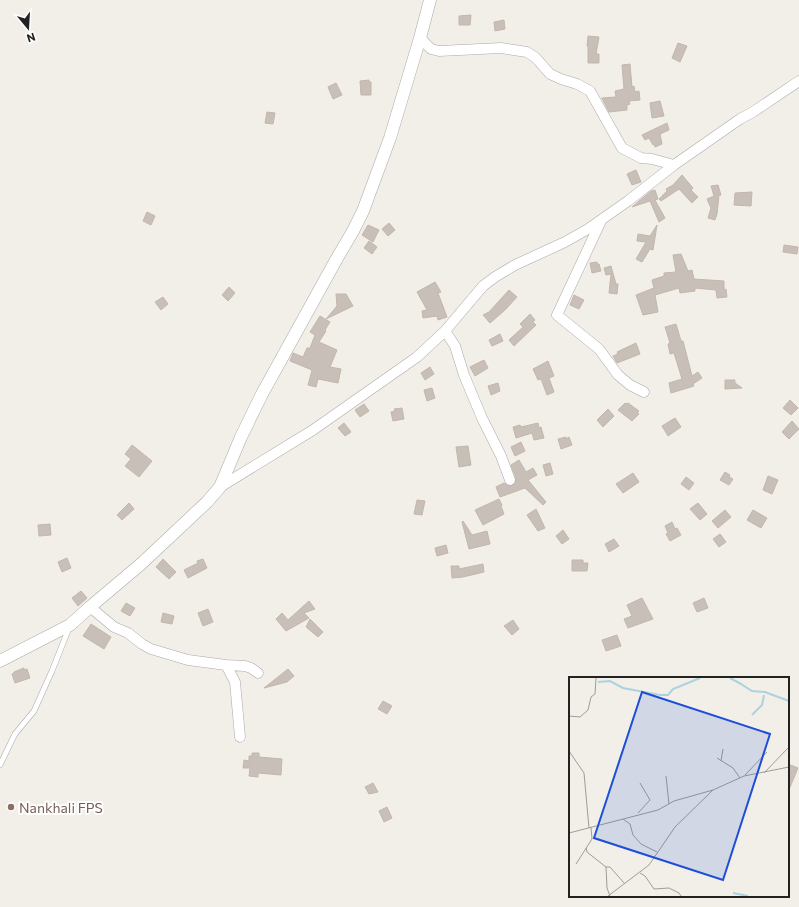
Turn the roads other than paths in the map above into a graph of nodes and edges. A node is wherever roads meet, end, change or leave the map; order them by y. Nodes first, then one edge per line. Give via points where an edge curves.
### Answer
1 (430, 0) edge
2 (420, 38) junction
3 (799, 81) edge
4 (674, 165) junction
5 (601, 220) junction
6 (446, 331) junction
7 (644, 392) dead end
8 (510, 480) dead end
9 (220, 488) junction
10 (90, 607) junction
11 (70, 626) junction
12 (0, 661) edge
13 (226, 666) junction
14 (258, 673) dead end
15 (240, 737) dead end
16 (0, 764) edge

1 - 2 street
2 - 4 street via 431,49 439,51 501,48 527,52 550,74 590,91 622,148 641,158
2 - 9 street via 390,138 363,211 262,394
3 - 4 street
4 - 5 street
5 - 6 street via 495,277 483,286
5 - 7 street via 557,315 599,349 618,375
6 - 8 street
6 - 9 street via 417,357 357,400
9 - 10 street via 142,564
10 - 11 street
10 - 13 street via 114,627 151,649 188,660
11 - 12 street
11 - 16 lane via 34,711 15,734
13 - 14 street via 245,666
13 - 15 street via 235,682

